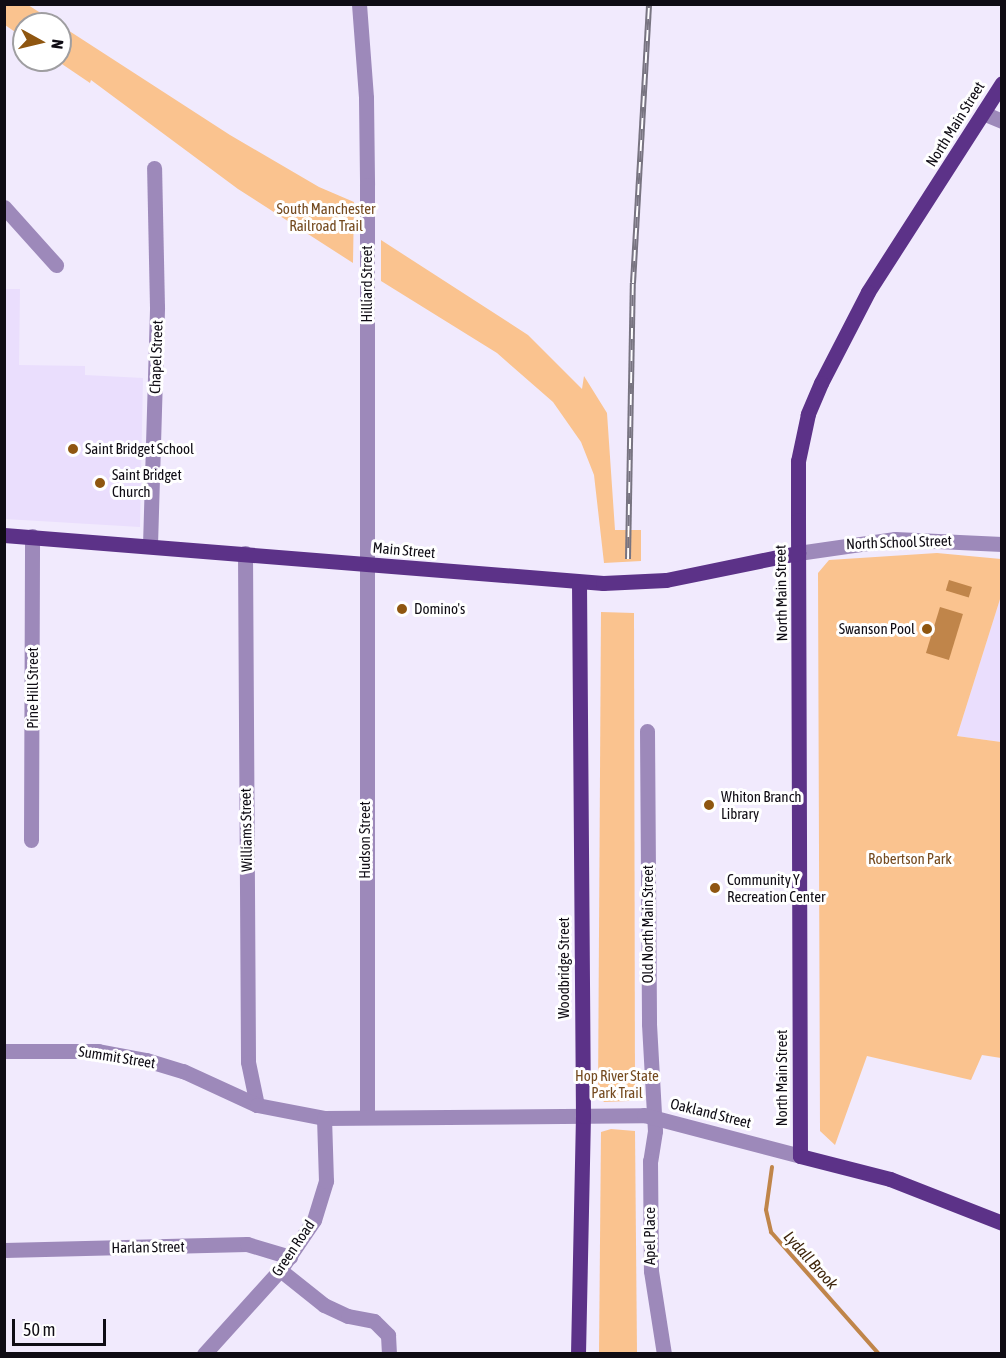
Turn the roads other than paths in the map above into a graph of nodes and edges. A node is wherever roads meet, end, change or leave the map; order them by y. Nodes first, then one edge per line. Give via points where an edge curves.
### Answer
1 (359, 4) edge
2 (1002, 83) edge
3 (983, 113) junction
4 (1002, 121) edge
5 (154, 168) dead end
6 (4, 207) edge
7 (56, 265) dead end
8 (4, 535) edge
9 (32, 536) junction
10 (1002, 544) edge
11 (150, 545) junction
12 (245, 553) junction
13 (798, 553) junction
14 (365, 564) junction
15 (579, 582) junction
16 (647, 731) dead end
17 (31, 840) dead end
18 (4, 1050) edge
19 (257, 1105) junction
20 (583, 1116) junction
21 (367, 1117) junction
22 (654, 1117) junction
23 (324, 1118) junction
24 (800, 1156) junction
25 (1002, 1223) edge
26 (4, 1250) edge
27 (290, 1257) junction
28 (280, 1270) junction
29 (204, 1353) edge
30 (389, 1353) edge
31 (578, 1353) edge
32 (664, 1353) edge

1 - 14 street, Hilliard Street via 366,109
2 - 3 main road, North Main Street
3 - 4 street
3 - 13 main road, North Main Street via 868,292 807,414 798,461
5 - 11 street, Chapel Street via 157,307
6 - 7 street
8 - 9 main road, Main Street
9 - 11 main road, Main Street
9 - 17 street, Pine Hill Street
10 - 13 street, North School Street via 888,540
11 - 12 main road, Main Street
12 - 14 main road, Main Street
12 - 19 street, Williams Street via 248,1062
13 - 15 main road, Main Street via 666,580
13 - 24 main road, North Main Street
14 - 15 main road, Main Street
14 - 21 street, Hudson Street
15 - 20 main road, Woodbridge Street
16 - 22 street, Old North Main Street via 649,1024
18 - 19 street, Summit Street via 98,1051 146,1060 183,1071
19 - 23 street, Oakland Street
20 - 21 street, Oakland Street
20 - 22 street, Oakland Street
20 - 31 main road, Woodbridge Street
21 - 23 street, Oakland Street
22 - 24 street, Oakland Street
22 - 32 street, Apel Place via 651,1271
23 - 27 street, Green Road via 327,1138 322,1201
24 - 25 main road, Oakland Street via 890,1179
26 - 27 street, Harlan Street via 247,1244
27 - 28 street, Green Road
28 - 29 street, Green Road
28 - 30 street via 324,1305 348,1316 374,1321 388,1335

